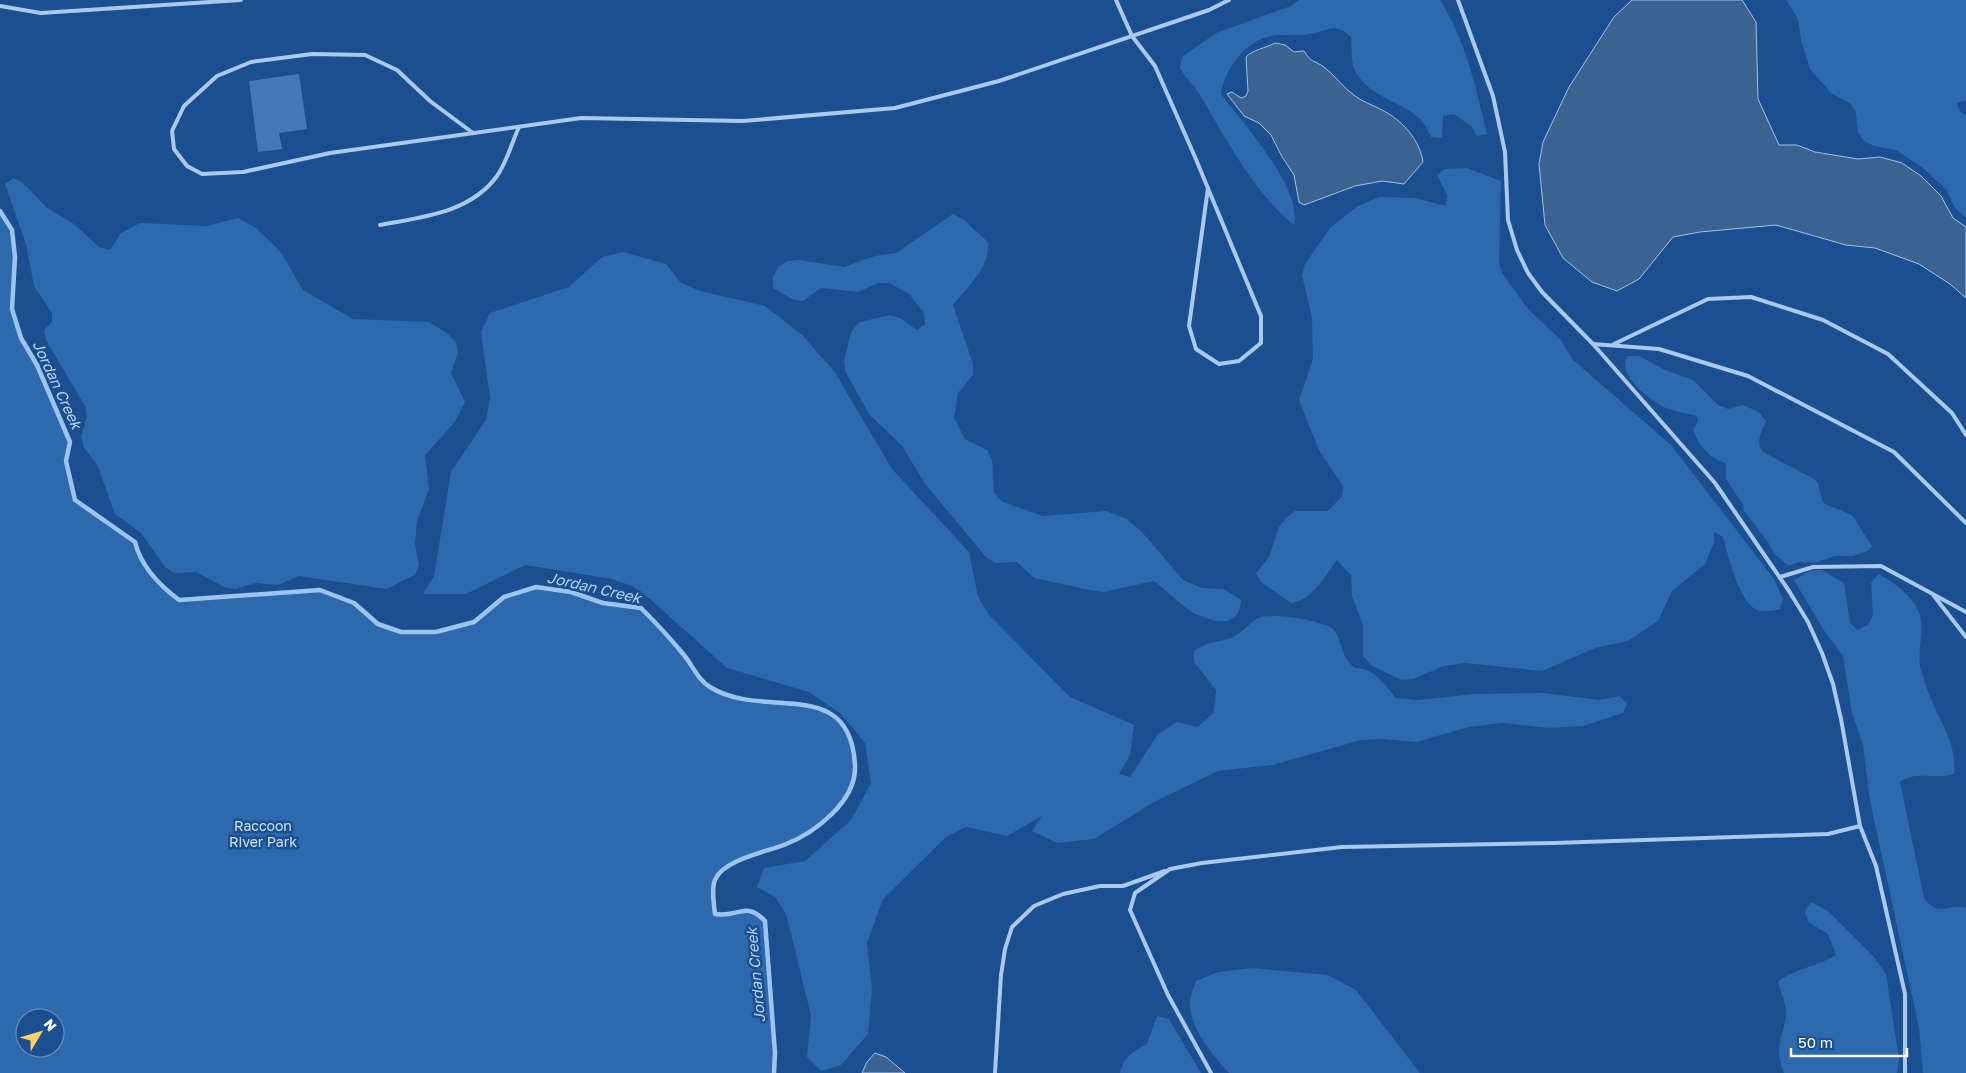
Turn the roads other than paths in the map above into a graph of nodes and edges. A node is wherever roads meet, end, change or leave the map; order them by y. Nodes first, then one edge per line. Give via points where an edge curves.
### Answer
1 (241, 0) edge
2 (1116, 0) edge
3 (1230, 0) edge
4 (1458, 0) edge
5 (0, 6) edge
6 (1132, 36) junction
7 (519, 127) junction
8 (473, 133) junction
9 (1208, 188) junction
10 (380, 225) dead end
11 (1593, 344) junction
12 (1612, 345) junction
13 (1966, 435) edge
14 (1966, 523) edge
15 (1780, 577) junction
16 (1933, 594) junction
17 (1966, 612) edge
18 (1966, 637) edge
19 (1860, 826) junction
20 (1170, 869) junction
21 (995, 1073) edge
22 (1211, 1073) edge
23 (1905, 1073) edge

1 - 5 lane via 41,12
2 - 6 lane
3 - 6 lane
4 - 11 lane via 1493,96 1505,152 1508,220 1517,250 1542,292
6 - 7 lane via 999,81 895,108 744,121 581,118
6 - 9 lane via 1155,66
7 - 8 lane
7 - 10 lane via 498,175 470,201 451,210
8 - 8 lane via 330,153 243,172 202,174 187,166 174,149 172,131 184,106 217,76 251,62 318,54 365,55 397,70 430,101
9 - 9 lane via 1260,316 1261,343 1240,361 1219,364 1196,349 1189,326
11 - 12 lane
11 - 15 lane via 1715,483
12 - 13 lane via 1708,299 1751,297 1823,320 1888,354 1952,413
12 - 14 lane via 1659,349 1748,376 1894,452
15 - 16 lane via 1813,567 1881,566
15 - 19 lane via 1808,622 1833,684
16 - 17 lane
16 - 18 lane
19 - 20 lane via 1828,834 1554,844 1342,847
19 - 23 lane via 1876,866 1905,994
20 - 21 lane via 1122,886 1100,886 1062,894 1034,906 1012,927 1001,975
20 - 22 lane via 1135,893 1130,910 1168,995

